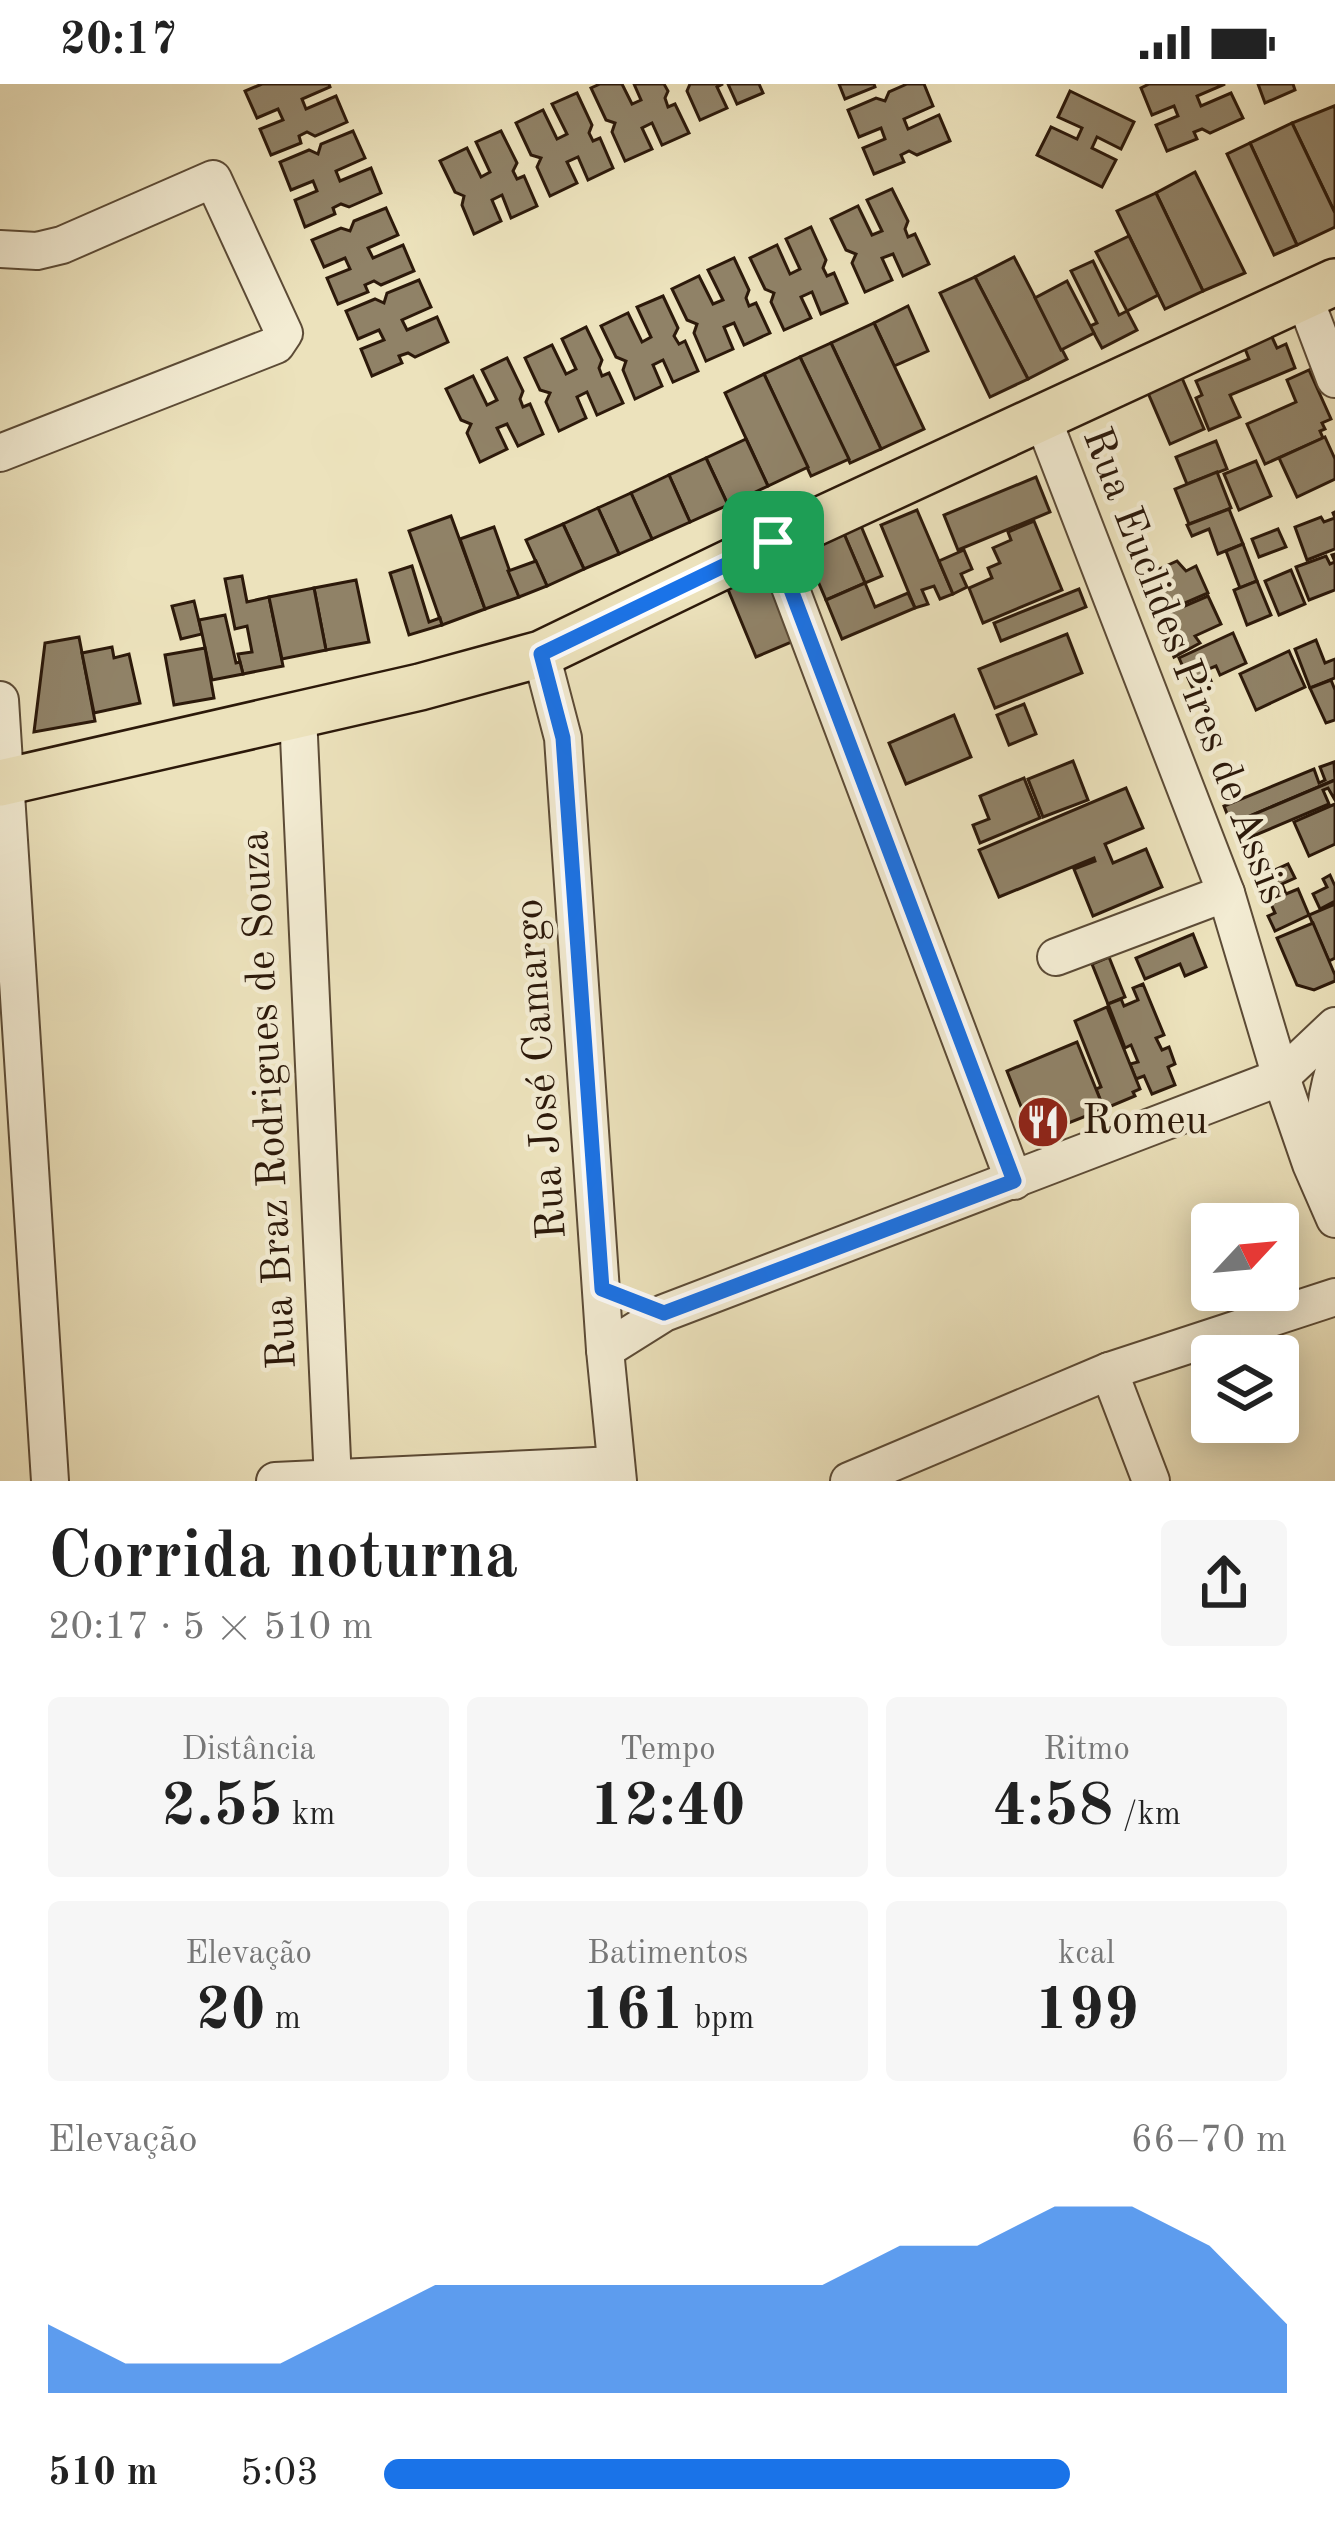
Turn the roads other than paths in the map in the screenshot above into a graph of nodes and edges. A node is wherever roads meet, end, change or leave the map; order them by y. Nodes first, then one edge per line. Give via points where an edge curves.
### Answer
1 (0, 249) edge
2 (1319, 290) edge
3 (1335, 379) edge
4 (1042, 417) junction
5 (0, 453) edge
6 (773, 542) junction
7 (541, 654) junction
8 (0, 700) edge
9 (298, 715) junction
10 (2, 782) edge
11 (1226, 893) junction
12 (1056, 957) dead end
13 (1335, 1026) edge
14 (1335, 1067) edge
15 (1281, 1078) junction
16 (1325, 1164) edge
17 (1014, 1181) junction
18 (1335, 1219) edge
19 (602, 1289) junction
20 (1335, 1297) edge
21 (664, 1313) junction
22 (605, 1350) junction
23 (1109, 1371) junction
24 (617, 1473) edge
25 (333, 1479) edge
26 (50, 1481) edge
27 (275, 1481) edge
28 (849, 1481) edge
29 (1151, 1481) edge

1 - 5 street via 62,245 213,178 284,333 276,345
2 - 3 street
2 - 4 main road
4 - 6 main road
4 - 11 street, Rua Euclides Pires de Assis
6 - 7 main road
6 - 17 street
7 - 9 main road
7 - 19 street, Rua José Camargo via 563,738
8 - 10 street
9 - 10 main road
9 - 25 street, Rua Braz Rodrigues de Souza
10 - 26 street
11 - 12 street
11 - 15 street, Rua Euclides Pires de Assis
13 - 15 street
14 - 16 street
15 - 16 street, Rua Euclides Pires de Assis
15 - 17 street
16 - 18 street, Rua Euclides Pires de Assis
17 - 21 street
19 - 21 street
19 - 22 street, Rua José Camargo
20 - 23 street
21 - 22 street
22 - 24 street, Rua José Camargo
23 - 28 street
23 - 29 street
24 - 25 street
25 - 27 street

